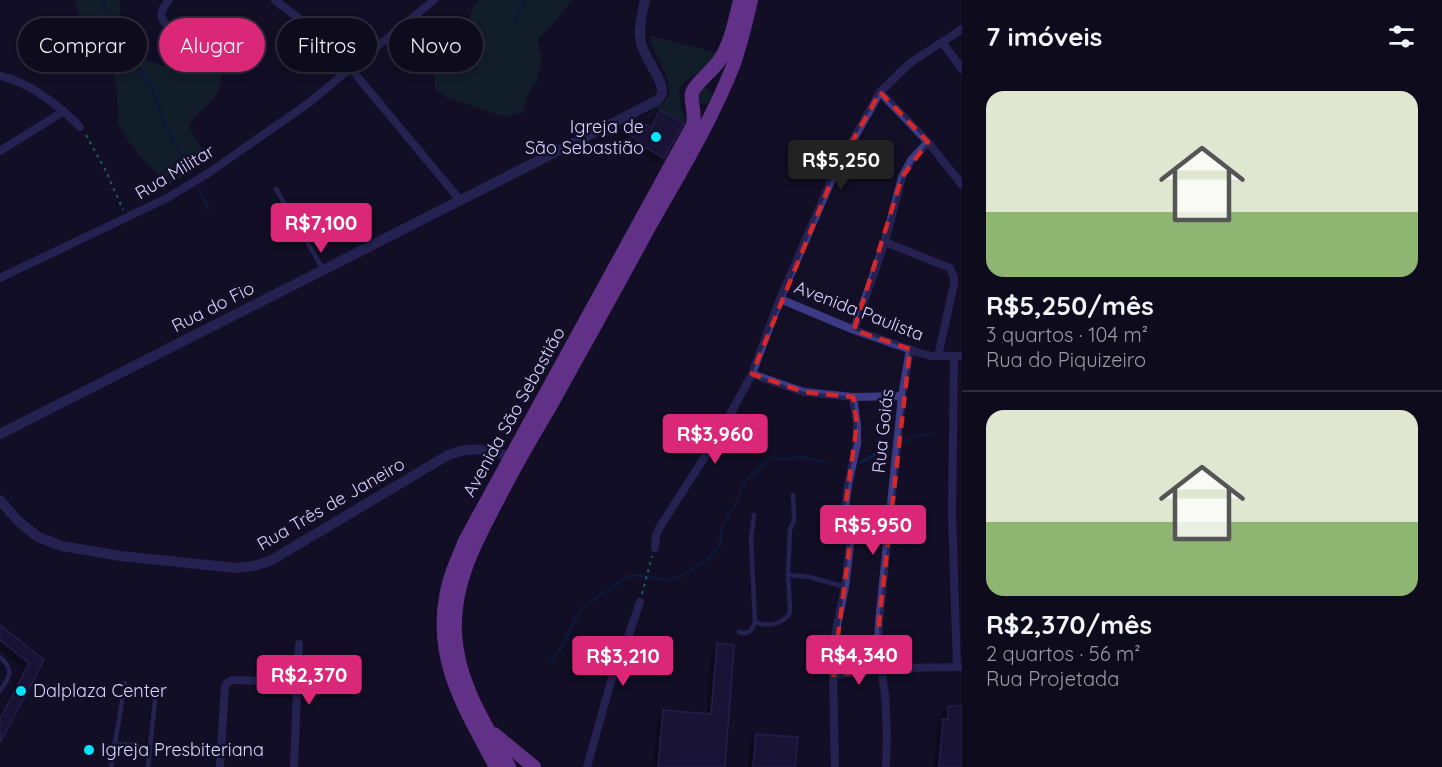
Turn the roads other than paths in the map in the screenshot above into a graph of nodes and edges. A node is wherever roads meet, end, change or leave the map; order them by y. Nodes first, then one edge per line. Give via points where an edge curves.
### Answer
1 (169, 0) edge
2 (275, 0) edge
3 (434, 0) edge
4 (645, 0) edge
5 (740, 0) edge
6 (752, 0) edge
7 (161, 18) edge
8 (298, 18) edge
9 (962, 29) edge
10 (942, 42) junction
11 (377, 47) edge
12 (962, 69) edge
13 (347, 72) edge
14 (353, 72) edge
15 (0, 76) edge
16 (696, 86) junction
17 (880, 92) junction
18 (692, 101) junction
19 (717, 101) junction
20 (64, 111) junction
21 (81, 127) road end
22 (928, 142) junction
23 (0, 150) edge
24 (962, 185) edge
25 (276, 189) dead end
26 (460, 201) junction
27 (885, 242) junction
28 (323, 269) junction
29 (0, 278) edge
30 (780, 299) junction
31 (854, 330) junction
32 (910, 349) junction
33 (938, 356) junction
34 (958, 356) edge
35 (752, 374) junction
36 (902, 396) junction
37 (853, 397) junction
38 (0, 434) edge
39 (510, 457) junction
40 (793, 495) dead end
41 (0, 500) edge
42 (754, 515) dead end
43 (655, 548) dead end
44 (788, 574) junction
45 (844, 587) junction
46 (640, 602) dead end
47 (755, 622) junction
48 (739, 632) dead end
49 (299, 644) dead end
50 (0, 657) edge
51 (959, 667) edge
52 (881, 670) junction
53 (834, 675) junction
54 (297, 682) junction
55 (125, 683) dead end
56 (0, 691) edge
57 (156, 691) dead end
58 (488, 729) junction
59 (114, 744) junction
60 (150, 749) junction
61 (488, 760) edge
62 (111, 767) edge
63 (148, 767) edge
64 (220, 767) edge
65 (294, 767) edge
66 (496, 767) edge
67 (509, 767) edge
68 (534, 767) edge
69 (587, 767) edge
70 (835, 767) edge
71 (885, 767) edge

1 - 7 street via 162,8
2 - 8 street
3 - 11 street, Rua Militar
4 - 26 street, Rua do Fio via 639,30 641,44 661,85 658,100
5 - 16 main road via 724,53
6 - 19 main road, Avenida São Sebastião via 734,64
9 - 10 street
10 - 12 street
10 - 17 street via 910,63
13 - 29 street, Rua Militar via 306,105 167,198
14 - 26 street
15 - 20 street via 18,81
16 - 18 main road
16 - 19 main road via 712,85
17 - 22 street
17 - 30 street via 835,172
18 - 19 main road via 702,109
18 - 39 main road, Avenida São Sebastião via 691,130
19 - 58 main road, Avenida São Sebastião via 519,459 466,566 455,632 462,676
20 - 21 street
20 - 23 street
22 - 24 street
22 - 27 street via 902,177
25 - 28 lane
26 - 28 street, Rua do Fio
27 - 31 street
27 - 33 street via 952,272 954,284
28 - 38 street, Rua do Fio
30 - 31 street, Avenida Paulista
30 - 35 street
31 - 32 street, Avenida Paulista
32 - 33 street, Avenida Paulista
32 - 36 street, Rua Goiás
33 - 34 street, Avenida Paulista
34 - 51 street via 952,514
35 - 37 street via 804,392
35 - 43 street via 720,435 661,525
36 - 37 street
36 - 52 street, Rua Goiás via 879,622
37 - 45 street via 857,444 845,509 852,527
39 - 41 street, Rua Três de Janeiro via 483,450 448,455 270,561 237,568 62,546 38,537
39 - 61 main road, Avenida São Sebastião via 458,557 443,616 452,680
40 - 44 lane
42 - 47 lane via 751,540
44 - 45 lane
44 - 47 lane via 789,615 774,625
45 - 53 street via 834,641
46 - 69 street via 611,681
47 - 48 lane via 749,632
49 - 54 street
50 - 56 lane via 9,666 10,676
51 - 52 street
52 - 53 street
52 - 71 street, Rua Goiás via 887,731
53 - 70 street
54 - 64 street via 227,683
54 - 65 street
55 - 59 lane
57 - 60 lane
58 - 67 main road, Avenida São Sebastião
58 - 68 main road
59 - 60 lane
59 - 62 lane
60 - 63 lane
61 - 66 main road, Avenida São Sebastião

